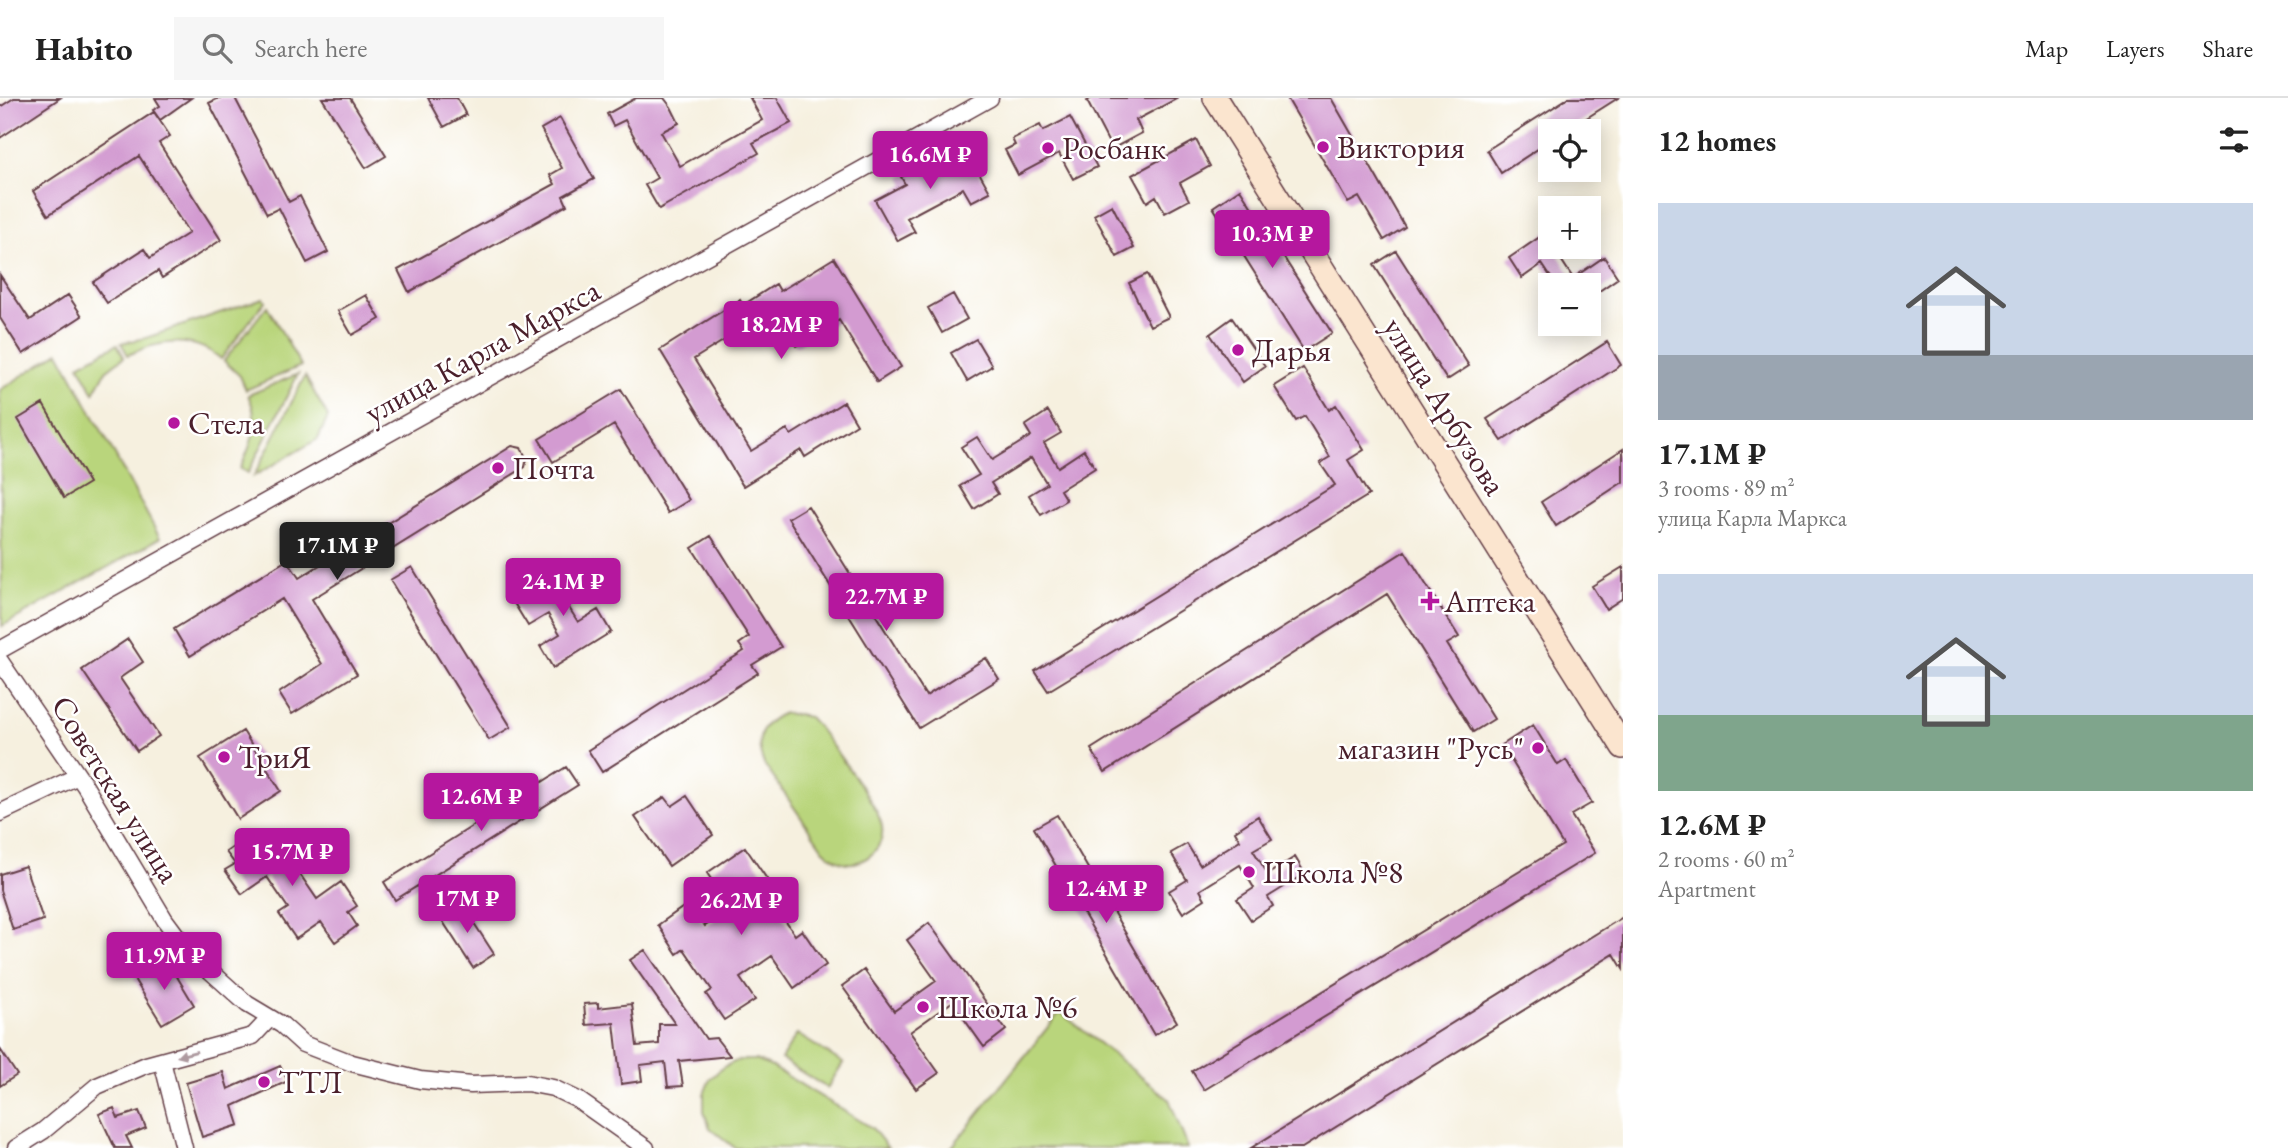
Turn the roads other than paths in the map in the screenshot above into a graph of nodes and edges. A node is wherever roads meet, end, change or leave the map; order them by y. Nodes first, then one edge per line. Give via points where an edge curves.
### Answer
1 (990, 98) edge
2 (1215, 98) edge
3 (0, 650) edge
4 (0, 661) edge
5 (1623, 747) edge
6 (78, 776) junction
7 (0, 813) edge
8 (276, 1021) junction
9 (162, 1061) junction
10 (16, 1148) edge
11 (184, 1148) edge
12 (646, 1148) edge

1 - 3 street, улица Карла Маркса
2 - 5 street, улица Арбузова
4 - 6 street, Советская улица
6 - 7 street
6 - 8 street, Советская улица via 188,951 247,1004
8 -> 9 street via 253,1036
8 - 12 street, Советская улица via 303,1044 352,1063 420,1080 554,1088
9 - 10 street via 97,1086
9 - 11 street

